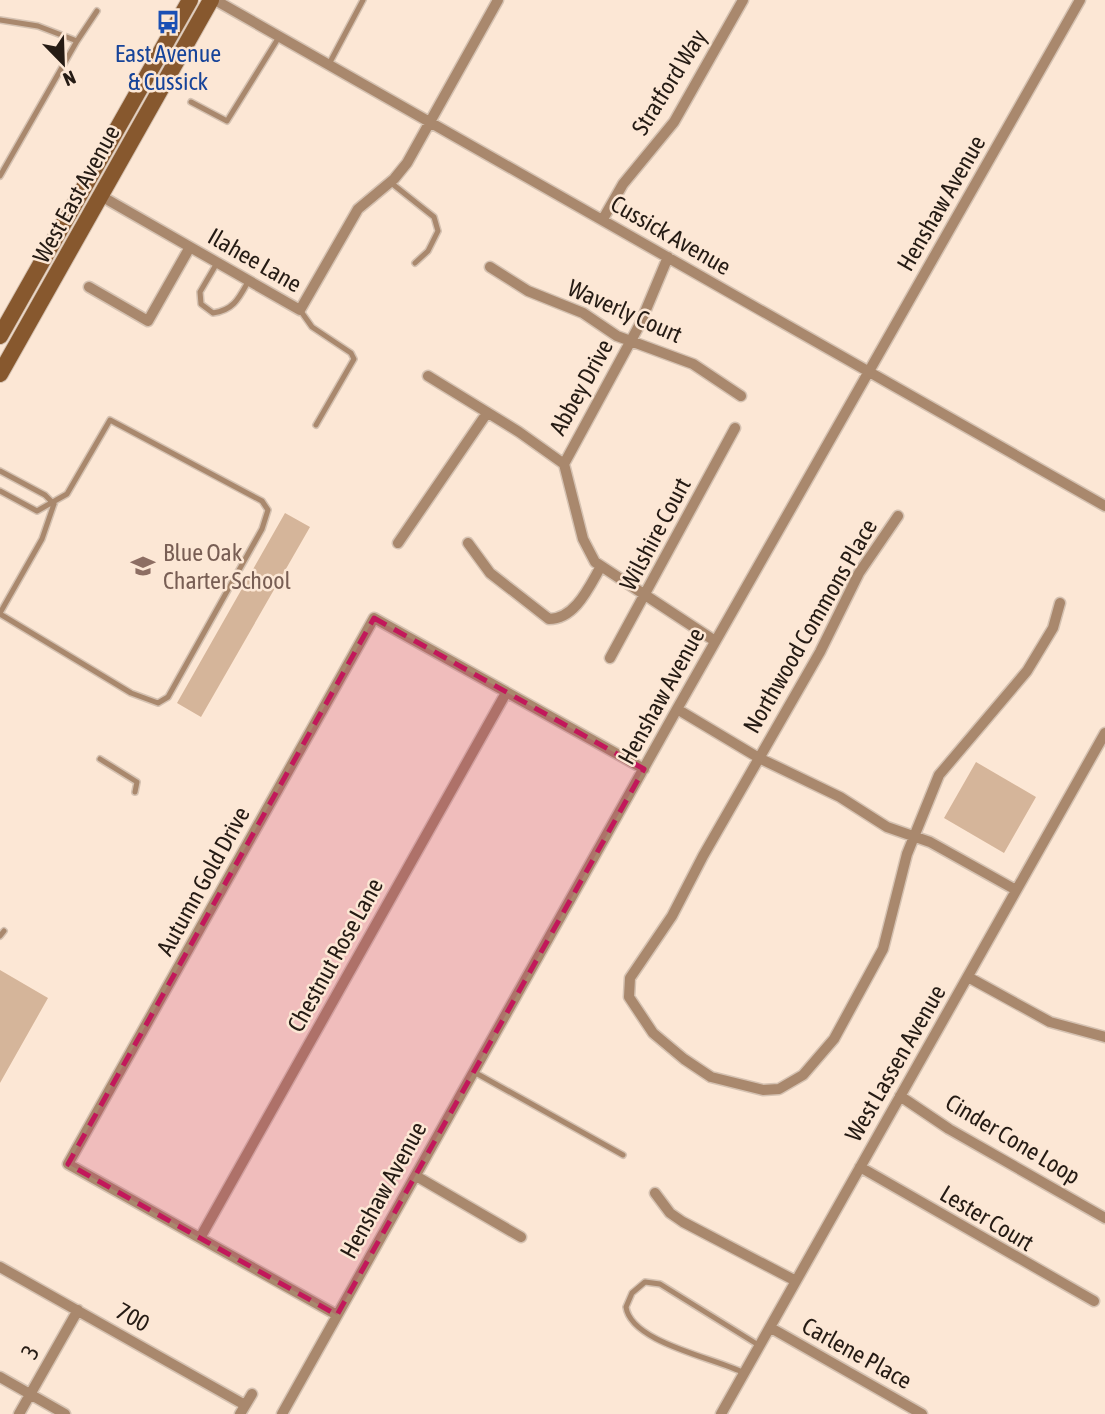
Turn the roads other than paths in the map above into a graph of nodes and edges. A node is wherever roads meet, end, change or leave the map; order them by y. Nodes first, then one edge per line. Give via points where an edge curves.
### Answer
1 (190, 0) edge
2 (213, 0) edge
3 (363, 0) edge
4 (498, 0) edge
5 (743, 0) edge
6 (1080, 0) edge
7 (97, 11) dead end
8 (0, 20) edge
9 (279, 37) junction
10 (77, 41) junction
11 (328, 66) junction
12 (191, 102) dead end
13 (428, 123) junction
14 (3, 163) edge
15 (0, 176) edge
16 (390, 182) junction
17 (101, 196) junction
18 (603, 219) junction
19 (190, 247) junction
20 (668, 257) junction
21 (217, 262) junction
22 (415, 264) dead end
23 (490, 267) dead end
24 (249, 280) junction
25 (89, 287) dead end
26 (300, 310) junction
27 (1, 332) edge
28 (631, 340) junction
29 (869, 373) junction
30 (0, 374) edge
31 (428, 376) dead end
32 (741, 396) dead end
33 (486, 413) junction
34 (316, 425) dead end
35 (735, 428) dead end
36 (564, 464) junction
37 (0, 471) edge
38 (0, 491) edge
39 (54, 504) junction
40 (1105, 506) edge
41 (898, 516) dead end
42 (398, 542) dead end
43 (468, 543) dead end
44 (600, 568) junction
45 (644, 594) junction
46 (1060, 603) dead end
47 (0, 613) edge
48 (715, 641) junction
49 (610, 658) dead end
50 (506, 693) junction
51 (677, 709) junction
52 (1105, 733) edge
53 (759, 758) junction
54 (100, 759) dead end
55 (643, 769) junction
56 (135, 792) dead end
57 (914, 836) junction
58 (1016, 890) junction
59 (968, 976) junction
60 (1105, 1037) edge
61 (474, 1072) junction
62 (900, 1096) junction
63 (623, 1155) dead end
64 (860, 1167) junction
65 (416, 1176) junction
66 (655, 1193) dead end
67 (1105, 1218) edge
68 (521, 1237) dead end
69 (200, 1238) junction
70 (0, 1267) edge
71 (796, 1281) junction
72 (1094, 1301) dead end
73 (78, 1310) junction
74 (337, 1315) junction
75 (771, 1328) junction
76 (760, 1346) junction
77 (744, 1373) junction
78 (0, 1377) edge
79 (30, 1394) junction
80 (252, 1394) dead end
81 (243, 1409) edge
82 (19, 1414) edge
83 (65, 1414) edge
84 (282, 1414) edge
85 (722, 1414) edge
86 (922, 1414) edge

1 - 27 main road, West East Avenue
2 - 9 street, Cussick Avenue
2 - 17 main road, West East Avenue
3 - 11 lane
4 - 13 street, Ilahee Lane
5 - 18 street, Stratford Way via 680,113 623,184
6 - 29 street, Henshaw Avenue
7 - 10 lane
8 - 10 lane via 38,26
9 - 11 street, Cussick Avenue
9 - 12 lane via 227,121
10 - 14 lane
11 - 13 street, Cussick Avenue
13 - 16 street, Ilahee Lane via 407,163
13 - 18 street, Cussick Avenue
14 - 15 lane
16 - 22 lane via 434,216 438,231
16 - 26 street, Ilahee Lane via 358,209
17 - 19 street, Ilahee Lane
17 - 30 main road, West East Avenue
18 - 20 street, Cussick Avenue
19 - 21 street, Ilahee Lane
19 - 25 street via 148,321
20 - 28 street, Abbey Drive
20 - 29 street, Cussick Avenue
21 - 24 street, Ilahee Lane
21 - 24 lane via 200,292 201,304 213,313 226,311 237,302
23 - 28 street, Waverly Court via 528,291 583,313
24 - 26 street, Ilahee Lane
26 - 34 lane via 312,327 354,359
28 - 32 street, Waverly Court via 693,364
28 - 36 street, Abbey Drive
29 - 40 street, Cussick Avenue
29 - 48 street, Henshaw Avenue
31 - 33 street
33 - 36 street
33 - 42 street
35 - 45 street, Wilshire Court
36 - 44 street, Abbey Drive via 583,540
37 - 39 lane
38 - 39 lane via 37,511
39 - 47 lane via 42,539
39 - 47 lane via 67,494 110,420 262,501 268,510 262,529 168,697 158,702 131,693
41 - 53 street, Northwood Commons Place via 859,573
43 - 44 street via 490,573 549,619 571,610
44 - 45 street, Abbey Drive
45 - 48 street, Abbey Drive
45 - 49 street, Wilshire Court
46 - 57 street, Northwood Commons Place via 1053,628 1027,671 939,775
48 - 51 street, Henshaw Avenue
50 - 55 street, Autumn Gold Drive
50 - 69 street, Chestnut Rose Lane
50 - 69 street, Autumn Gold Drive via 374,618 68,1164
51 - 53 street, Northwood Commons Place
51 - 55 street, Henshaw Avenue
52 - 58 street, West Lassen Avenue
53 - 57 street, Northwood Commons Place via 828,790 887,827
53 - 57 street, Northwood Commons Place via 673,916 628,985 632,1001 653,1033 711,1077 763,1090 779,1089 794,1082 823,1053 883,949
54 - 56 lane via 137,782
55 - 61 street, Henshaw Avenue
57 - 58 street, Northwood Commons Place
58 - 59 street, West Lassen Avenue
59 - 60 street via 1049,1022
59 - 62 street, West Lassen Avenue
61 - 63 lane
61 - 65 street, Henshaw Avenue
62 - 64 street, West Lassen Avenue
62 - 67 street, Cinder Cone Loop
64 - 71 street, West Lassen Avenue
64 - 72 street, Lester Court
65 - 68 street
65 - 74 street, Henshaw Avenue
66 - 71 street via 683,1222
69 - 74 street, Autumn Gold Drive
70 - 73 street, 700
71 - 75 street, West Lassen Avenue
73 - 79 street, 3
73 - 81 street, 700
74 - 84 street, Henshaw Avenue
75 - 76 street, West Lassen Avenue
75 - 86 street, Carlene Place
76 - 77 street, West Lassen Avenue
76 - 77 lane via 660,1284 645,1282 632,1293 626,1307 634,1324 674,1347
77 - 85 street, West Lassen Avenue
78 - 79 street
79 - 82 street, 3
79 - 83 street
80 - 81 street

